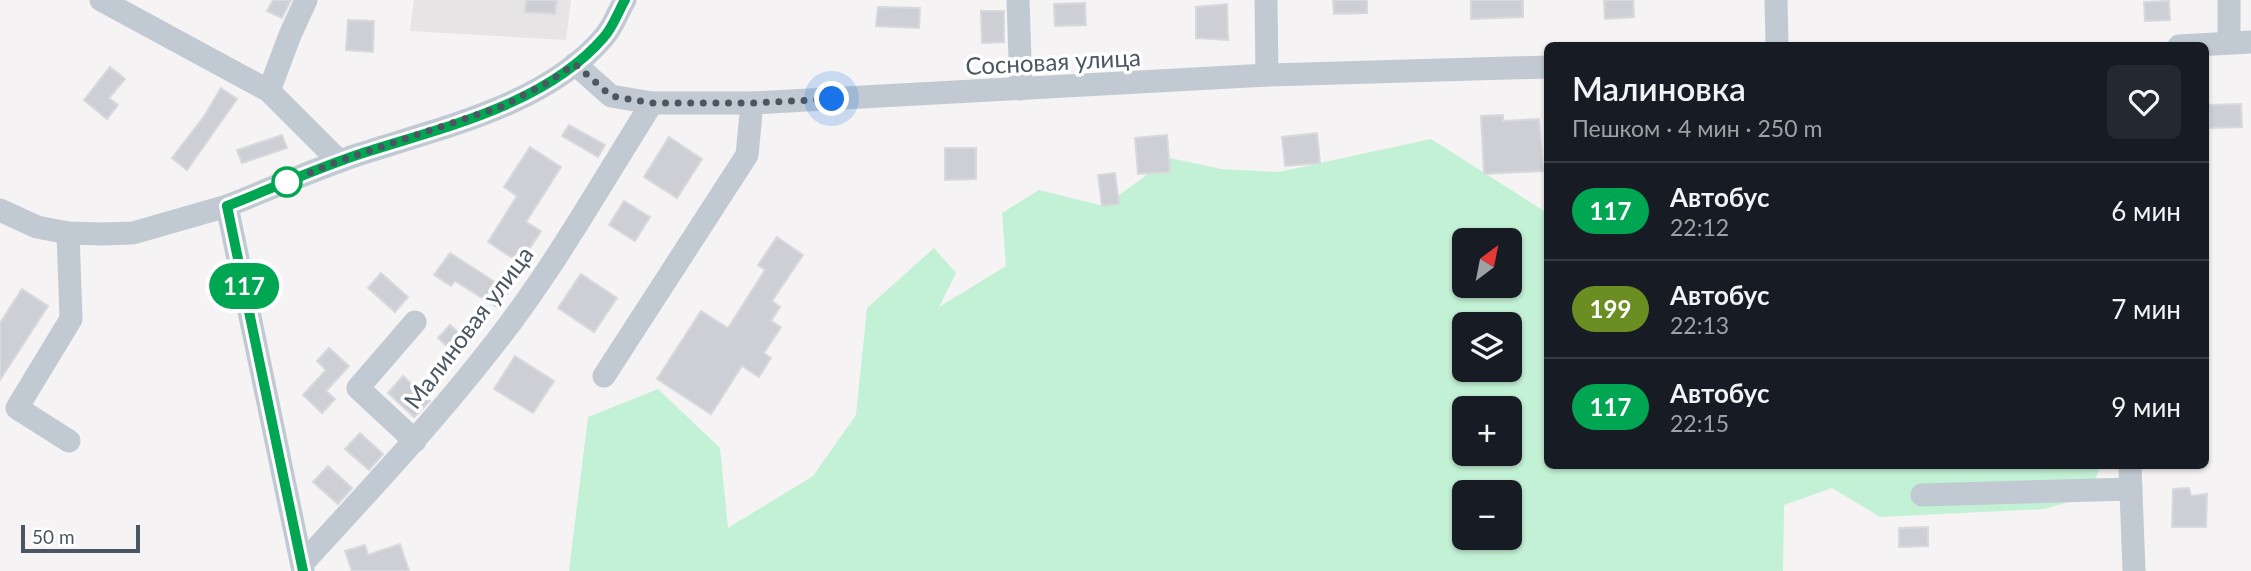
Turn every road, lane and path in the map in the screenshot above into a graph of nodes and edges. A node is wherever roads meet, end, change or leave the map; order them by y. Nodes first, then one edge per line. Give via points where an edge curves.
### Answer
1 (101, 0) edge
2 (306, 0) edge
3 (625, 0) edge
4 (1018, 0) edge
5 (1266, 0) edge
6 (1776, 0) edge
7 (2229, 0) edge
8 (1777, 42) edge
9 (2240, 42) edge
10 (2209, 44) edge
11 (575, 64) junction
12 (1544, 67) edge
13 (1267, 75) junction
14 (1021, 89) junction
15 (269, 91) junction
16 (652, 103) junction
17 (752, 103) junction
18 (339, 161) junction
19 (227, 206) junction
20 (0, 210) edge
21 (68, 233) junction
22 (415, 322) dead end
23 (604, 376) dead end
24 (69, 440) dead end
25 (415, 440) junction
26 (2130, 469) edge
27 (2131, 489) junction
28 (1922, 495) dead end
29 (302, 568) edge
30 (2134, 571) edge

1 - 15 street
2 - 15 street
3 - 11 street via 605,36
4 - 14 street
5 - 13 street
6 - 8 street
7 - 9 street
9 - 10 street
11 - 16 street, Сосновая улица via 611,96
11 - 18 street via 503,106
12 - 13 street, Сосновая улица
13 - 14 street, Сосновая улица
14 - 17 street, Сосновая улица
15 - 18 street
16 - 17 street, Сосновая улица
16 - 25 street, Малиновая улица via 544,275
17 - 23 street via 747,155
18 - 19 street
19 - 21 street via 134,233
19 - 29 street
20 - 21 street via 37,227
21 - 24 street via 71,319 17,408
22 - 25 street via 358,388
25 - 29 street, Малиновая улица
26 - 27 street
27 - 28 street
27 - 30 street

